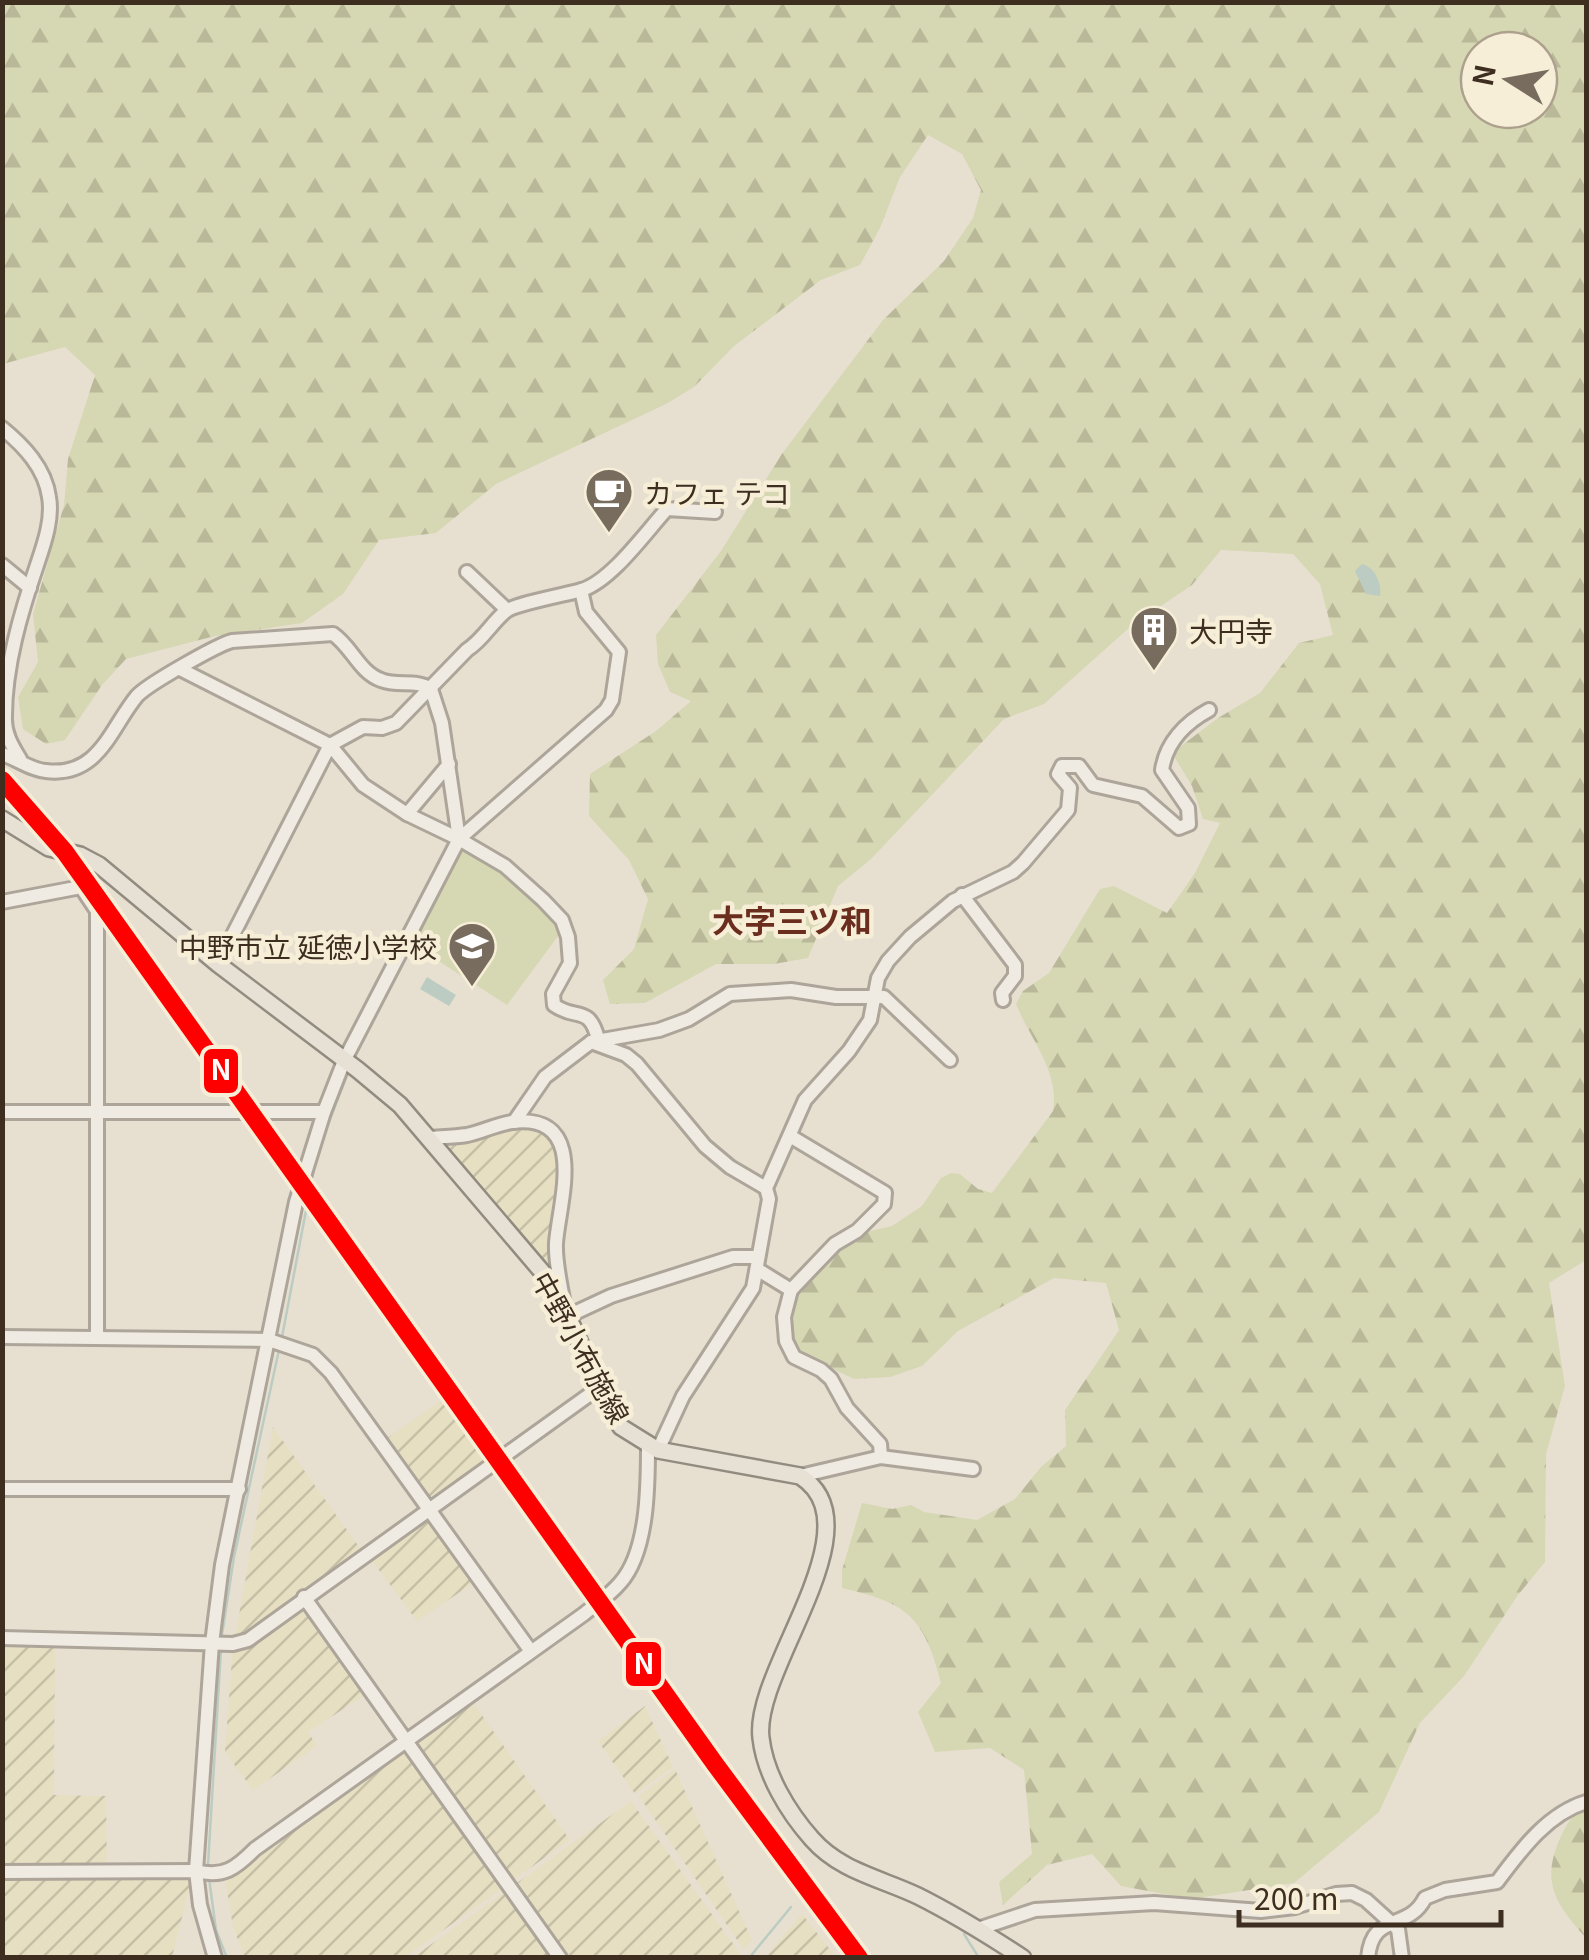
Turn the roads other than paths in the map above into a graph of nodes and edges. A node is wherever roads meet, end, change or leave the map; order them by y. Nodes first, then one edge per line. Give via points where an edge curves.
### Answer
1 (2, 428) edge
2 (715, 512) dead end
3 (2, 565) edge
4 (468, 572) dead end
5 (30, 588) junction
6 (581, 590) junction
7 (507, 610) junction
8 (6, 669) edge
9 (180, 669) junction
10 (430, 689) junction
11 (1209, 710) dead end
12 (330, 745) junction
13 (2, 754) edge
14 (20, 760) junction
15 (449, 764) junction
16 (407, 814) junction
17 (2, 819) edge
18 (459, 839) junction
19 (962, 894) junction
20 (2, 902) edge
21 (218, 964) junction
22 (874, 995) junction
23 (1003, 1000) dead end
24 (594, 1041) junction
25 (950, 1060) dead end
26 (344, 1061) junction
27 (2, 1112) edge
28 (94, 1112) junction
29 (324, 1112) junction
30 (514, 1122) junction
31 (790, 1136) junction
32 (428, 1138) junction
33 (766, 1188) junction
34 (757, 1263) junction
35 (791, 1290) junction
36 (566, 1312) junction
37 (2, 1337) edge
38 (97, 1337) junction
39 (269, 1340) junction
40 (600, 1387) junction
41 (653, 1448) junction
42 (881, 1458) junction
43 (973, 1469) dead end
44 (800, 1476) junction
45 (2, 1489) edge
46 (239, 1489) junction
47 (430, 1508) junction
48 (304, 1598) junction
49 (2, 1638) edge
50 (212, 1643) junction
51 (530, 1650) junction
52 (406, 1740) junction
53 (1586, 1802) edge
54 (2, 1872) edge
55 (207, 1874) junction
56 (1388, 1922) junction
57 (978, 1928) junction
58 (216, 1958) edge
59 (560, 1958) edge
60 (1023, 1958) edge
61 (1368, 1958) edge
62 (1402, 1958) edge

1 - 5 street via 36,461 49,495
2 - 6 street via 667,509 618,567
3 - 5 street
4 - 7 street
5 - 8 street
6 - 7 street
6 - 18 street via 586,612 619,652 612,700
7 - 10 street
8 - 14 street via 4,718
9 - 10 street via 221,643 333,634 384,682
9 - 12 street
9 - 14 street via 138,695 110,740 80,764 49,772
10 - 12 street via 396,722 363,728
10 - 15 street
11 - 19 street via 1182,730 1164,756 1162,770 1188,808 1188,824 1178,828 1142,796 1093,785 1079,766 1062,766 1058,774 1070,788 1068,810 1013,872
12 - 16 street via 364,785
12 - 21 street
13 - 14 street
15 - 16 street
15 - 18 street
16 - 18 street
17 - 21 main road, 中野小布施線 via 49,848 99,866
18 - 24 street via 505,866 562,920 570,963 553,994 554,1006 588,1018
18 - 26 street
19 - 22 street via 888,961
19 - 23 street via 1015,966
20 - 28 street via 80,887 96,911
21 - 26 main road, 中野小布施線
22 - 24 street via 730,994 659,1030
22 - 25 street
22 - 31 street via 861,1036 806,1100
24 - 30 street via 545,1077
24 - 33 street via 637,1064 705,1146
26 - 29 street
26 - 32 main road, 中野小布施線
27 - 28 street
28 - 29 street
28 - 38 street
29 - 39 street via 296,1202
30 - 32 street
30 - 36 street via 538,1125 564,1149 556,1248
31 - 33 street
31 - 35 street via 885,1193 871,1218
32 - 36 main road, 中野小布施線 via 528,1252
33 - 34 street
34 - 35 street
34 - 36 street via 732,1257
34 - 41 street via 753,1288
35 - 42 street via 784,1316 794,1357 830,1379 880,1444
36 - 40 main road, 中野小布施線
37 - 38 street
38 - 39 street
39 - 46 street
39 - 47 street via 313,1355 331,1373
40 - 41 main road, 中野小布施線 via 622,1426
40 - 47 street
41 - 44 main road
41 - 51 street via 642,1531 622,1582
42 - 43 street
42 - 44 street
44 - 57 main road via 818,1494 825,1539 762,1717 760,1736 776,1785 826,1854
45 - 46 street
46 - 50 street
47 - 48 street
47 - 51 street
48 - 50 street via 248,1640
48 - 52 street
49 - 50 street
50 - 55 street
51 - 52 street
52 - 55 street via 234,1870
52 - 59 street
53 - 56 street via 1567,1808 1543,1829 1497,1882 1445,1890 1424,1898 1406,1920
54 - 55 street
55 - 58 street via 200,1904
56 - 57 street via 1352,1893 1261,1912 1154,1903 1035,1910
56 - 61 street via 1373,1934
56 - 62 street via 1398,1929
57 - 60 main road

